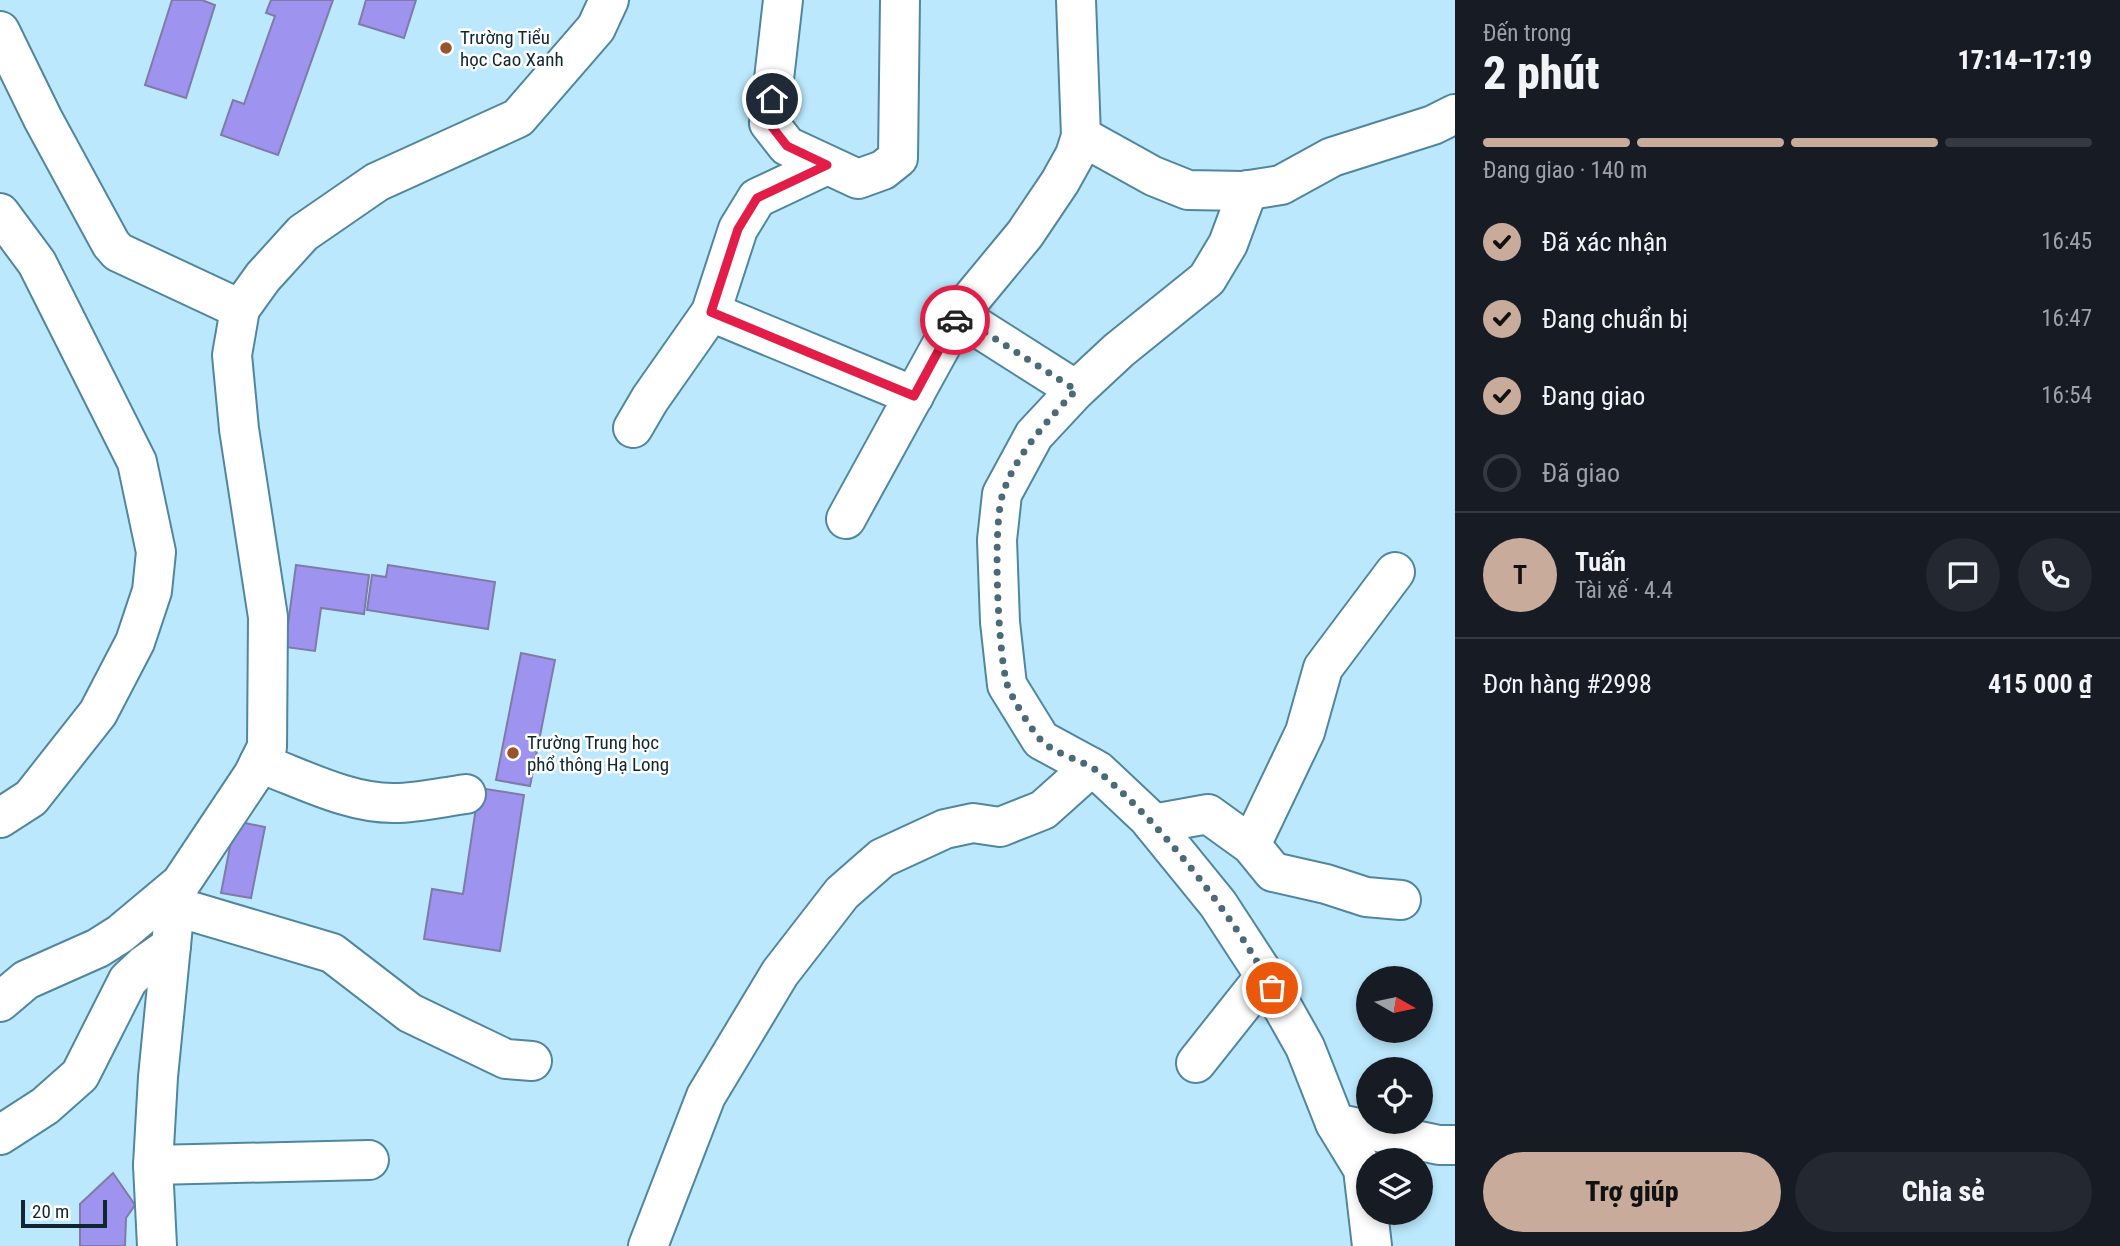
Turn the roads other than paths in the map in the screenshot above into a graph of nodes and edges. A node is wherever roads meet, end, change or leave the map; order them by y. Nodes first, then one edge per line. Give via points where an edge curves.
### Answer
1 (609, 0) edge
2 (783, 0) edge
3 (900, 0) edge
4 (1076, 0) edge
5 (0, 31) edge
6 (1450, 121) edge
7 (1081, 136) junction
8 (827, 165) junction
9 (1248, 190) junction
10 (0, 213) edge
11 (240, 309) junction
12 (711, 312) junction
13 (958, 315) junction
14 (1076, 390) junction
15 (914, 396) junction
16 (634, 428) dead end
17 (846, 519) dead end
18 (1395, 572) dead end
19 (258, 763) junction
20 (1091, 767) junction
21 (466, 794) dead end
22 (0, 818) edge
23 (1153, 824) junction
24 (1251, 845) junction
25 (1401, 900) dead end
26 (168, 903) junction
27 (171, 946) junction
28 (1265, 975) junction
29 (0, 1002) edge
30 (532, 1061) dead end
31 (1196, 1063) dead end
32 (1335, 1123) junction
33 (0, 1135) edge
34 (1455, 1145) edge
35 (369, 1160) dead end
36 (153, 1165) junction
37 (158, 1246) edge
38 (648, 1246) edge
39 (1372, 1246) edge

1 - 11 street via 596,28 518,118 377,182 303,233
2 - 8 street via 769,123 787,146
3 - 8 street via 898,158 883,170 858,179
4 - 7 street
5 - 11 street via 111,244 118,252
6 - 9 street via 1332,157 1281,185
7 - 9 street via 1188,190
7 - 13 street via 1060,182 1025,233
8 - 12 street via 757,198 738,229
9 - 14 street via 1228,244 1207,279
10 - 22 street via 37,263 137,462 156,552 152,591 135,642 98,713 31,798
11 - 19 street via 232,355 268,617 267,747
12 - 15 street
12 - 16 street
13 - 14 street
13 - 15 street
14 - 20 street via 1034,435 1002,494 997,540 1000,622 1007,685 1041,740
15 - 17 street
18 - 24 street via 1323,668 1305,732
19 - 21 street via 378,802
19 - 26 street
20 - 23 street
20 - 38 street via 1043,810 1000,827 972,823 945,830 882,858 842,893 780,973 706,1096
23 - 24 street via 1208,814
23 - 28 street via 1218,904
24 - 25 street via 1273,872 1366,897
26 - 27 street
26 - 29 street via 109,941 26,980
26 - 30 street via 332,953 410,1013 506,1059
27 - 33 street via 128,980 80,1074 45,1106
27 - 36 street
28 - 31 street
28 - 32 street via 1305,1047
32 - 34 street
32 - 39 street via 1363,1169
35 - 36 street
36 - 37 street

